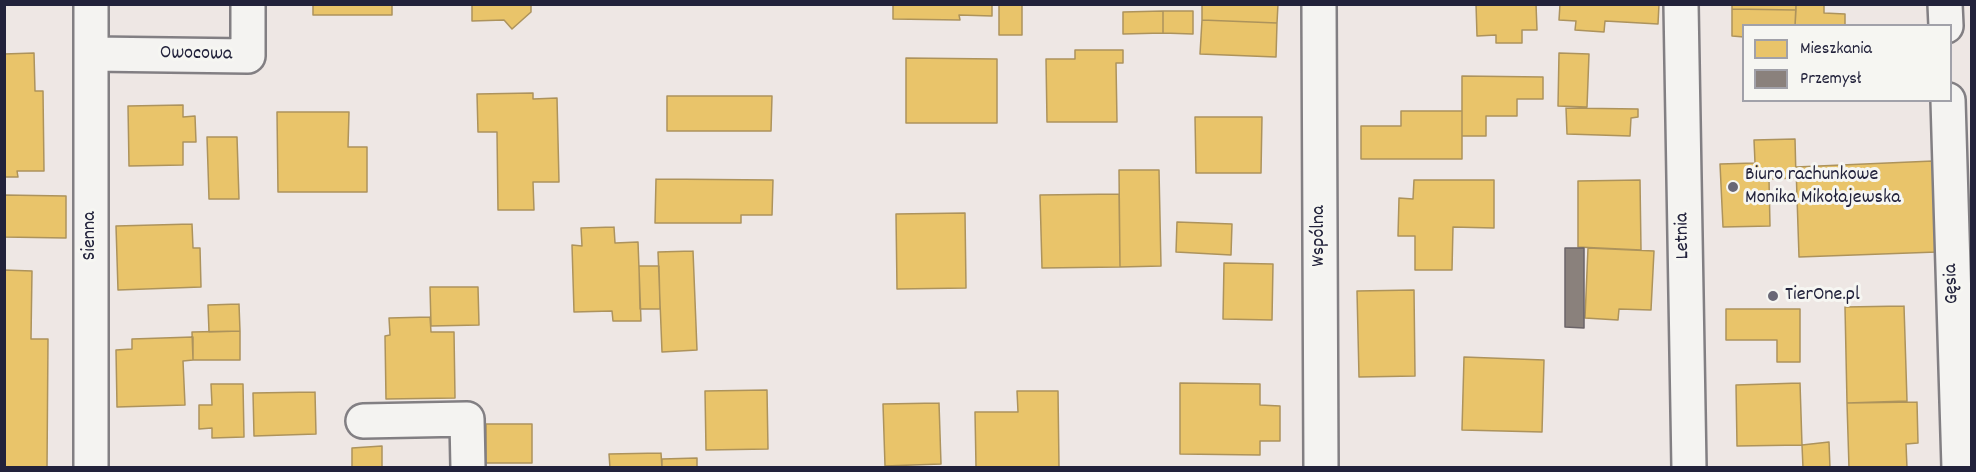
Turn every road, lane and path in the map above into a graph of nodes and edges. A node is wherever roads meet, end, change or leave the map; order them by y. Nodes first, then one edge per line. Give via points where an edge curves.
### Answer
1 (91, 4) edge
2 (248, 4) edge
3 (1319, 4) edge
4 (1681, 4) edge
5 (1945, 4) edge
6 (1946, 24) edge
7 (92, 54) junction
8 (1948, 102) edge
9 (363, 421) dead end
10 (91, 468) edge
11 (468, 468) edge
12 (1321, 468) edge
13 (1689, 468) edge
14 (1959, 468) edge

1 - 7 street, Sienna
2 - 7 street, Owocowa via 248,56
3 - 12 street, Wspólna
4 - 13 street, Letnia
5 - 6 street
7 - 10 street, Sienna
8 - 14 street, Gęsia
9 - 11 street via 467,419

